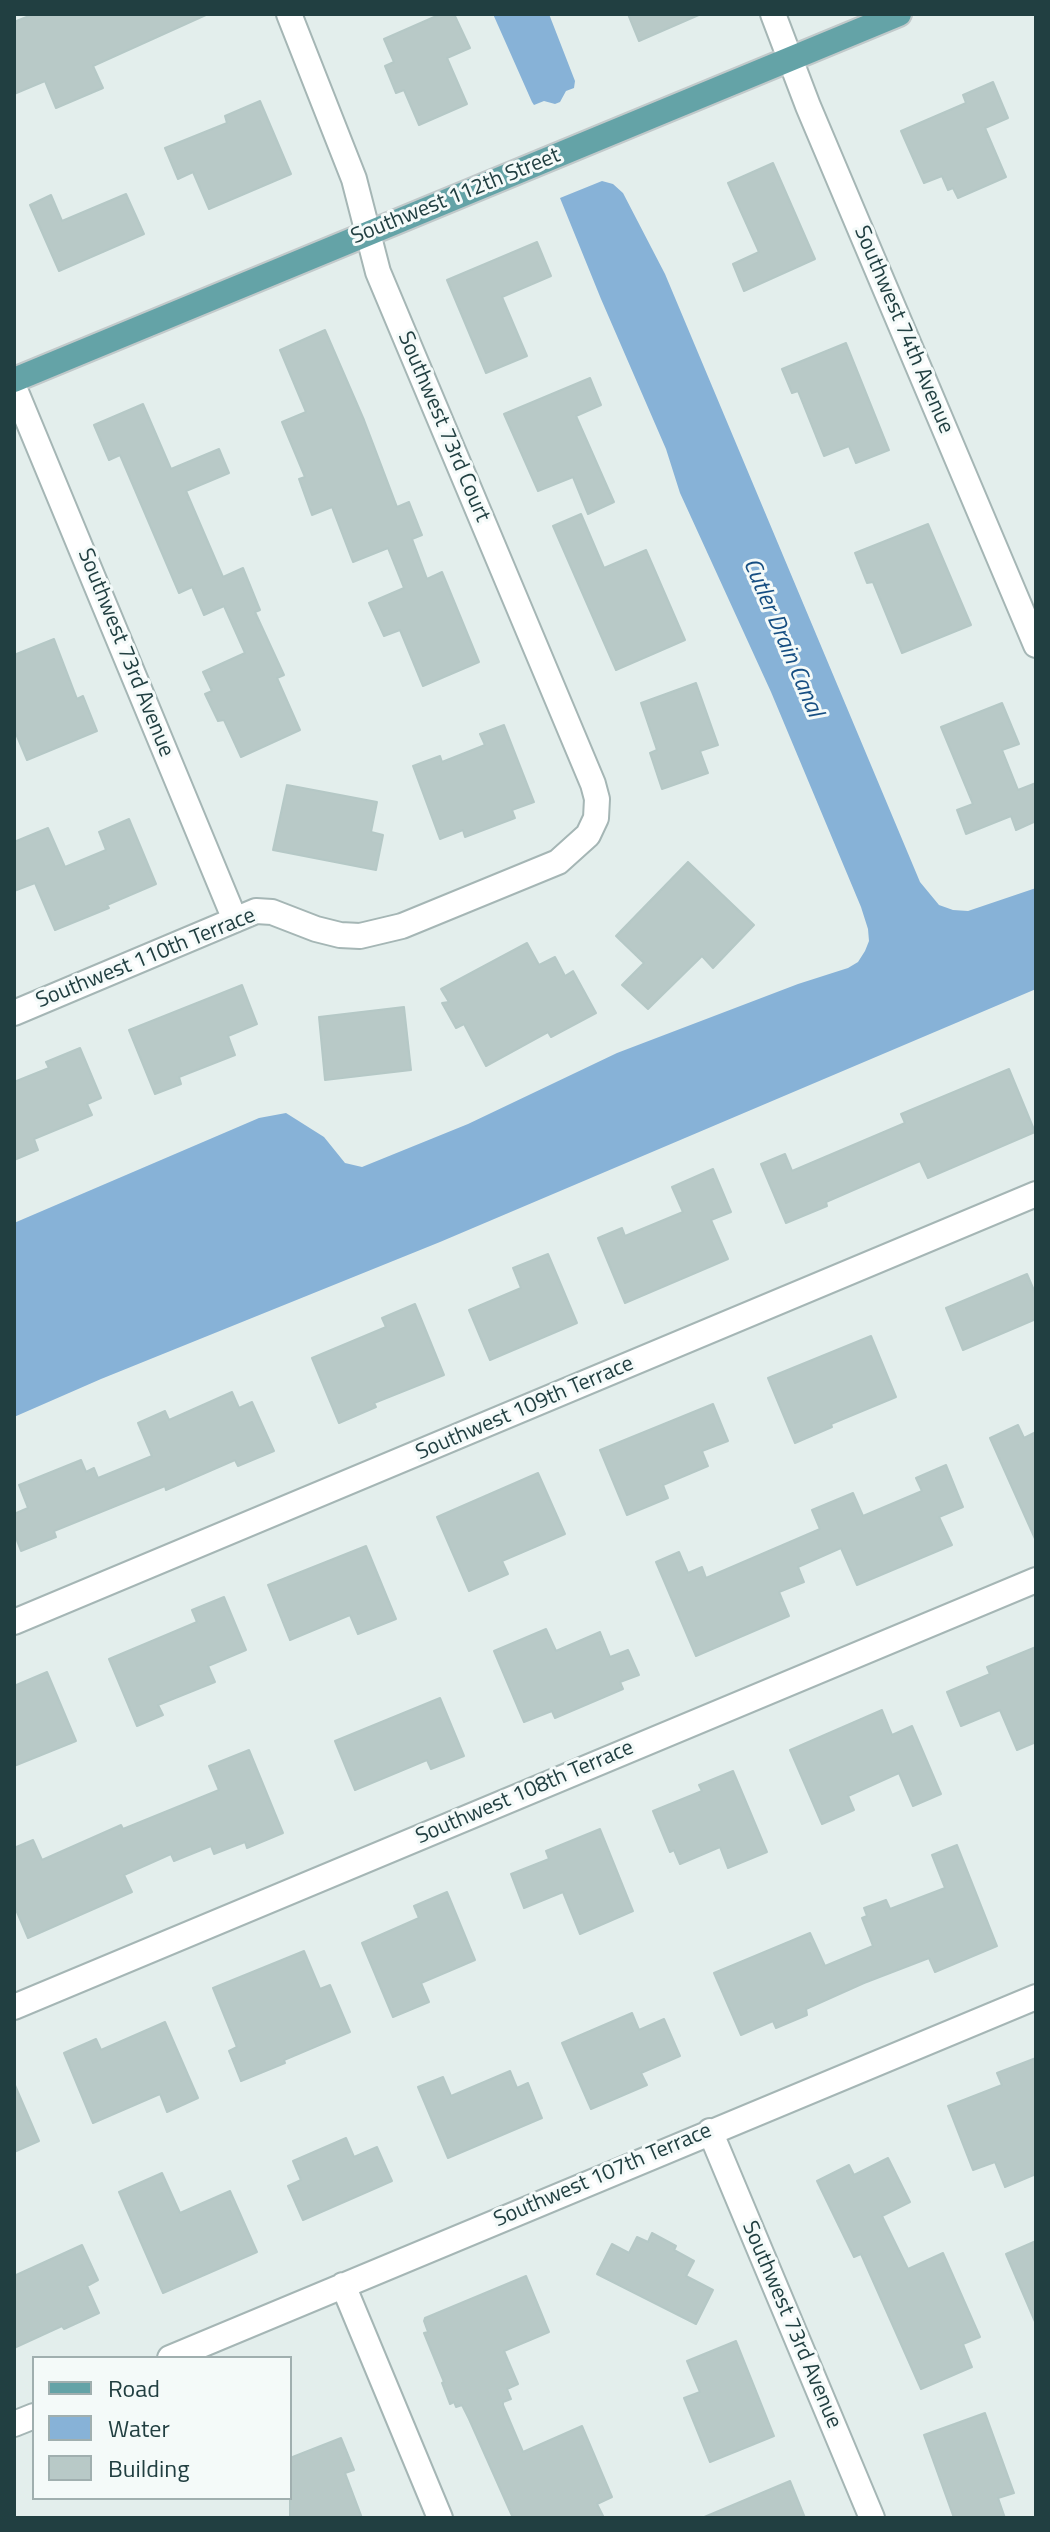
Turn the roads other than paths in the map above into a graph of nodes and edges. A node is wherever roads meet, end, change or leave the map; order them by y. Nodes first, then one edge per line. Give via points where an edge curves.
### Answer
1 (289, 14) edge
2 (773, 14) edge
3 (899, 14) edge
4 (790, 60) junction
5 (367, 233) junction
6 (14, 380) edge
7 (14, 387) edge
8 (1036, 645) edge
9 (588, 835) joint
10 (235, 920) junction
11 (14, 1013) edge
12 (1036, 1194) edge
13 (1036, 1580) edge
14 (14, 1622) edge
15 (1036, 1997) edge
16 (14, 2007) edge
17 (710, 2131) junction
18 (343, 2285) junction
19 (175, 2356) edge
20 (440, 2518) edge
21 (872, 2518) edge

1 - 5 street, Southwest 73rd Court via 354,179
2 - 4 street, Southwest 74th Avenue
3 - 4 main road, Southwest 112th Street
4 - 5 main road, Southwest 112th Street
4 - 8 street, Southwest 74th Avenue
5 - 6 main road, Southwest 112th Street
5 - 9 street, Southwest 73rd Court via 378,272 593,784 596,818
7 - 10 street, Southwest 73rd Avenue
9 - 10 street, Southwest 110th Terrace via 558,862 384,931 340,935 272,912 256,911
10 - 11 street, Southwest 110th Terrace
12 - 14 street, Southwest 109th Terrace
13 - 16 street, Southwest 108th Terrace
15 - 17 street, Southwest 107th Terrace
17 - 18 street, Southwest 107th Terrace
17 - 21 street, Southwest 73rd Avenue
18 - 19 street, Southwest 107th Terrace
18 - 20 street

